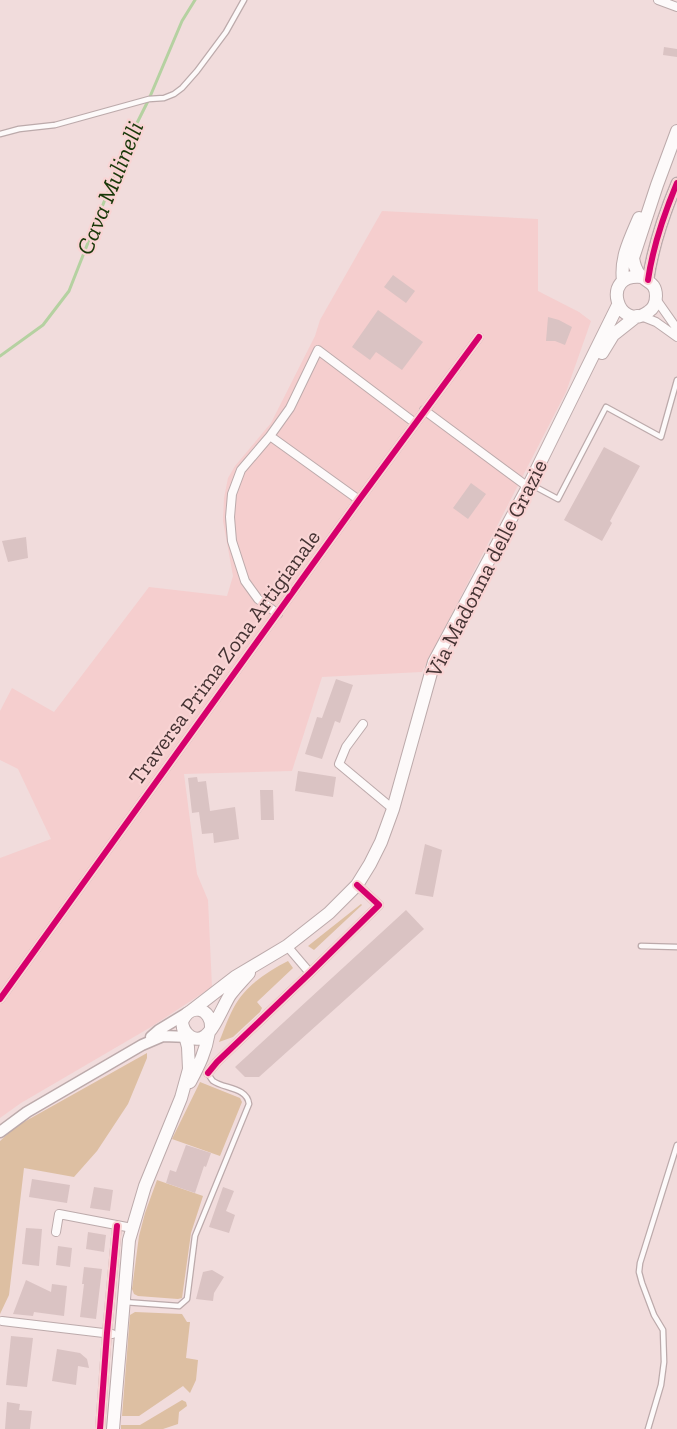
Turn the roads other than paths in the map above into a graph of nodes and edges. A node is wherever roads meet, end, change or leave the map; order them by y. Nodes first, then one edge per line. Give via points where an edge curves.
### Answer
1 (244, 0) edge
2 (658, 0) edge
3 (677, 7) edge
4 (677, 131) edge
5 (0, 134) edge
6 (677, 183) edge
7 (657, 185) junction
8 (645, 278) junction
9 (623, 281) junction
10 (656, 299) junction
11 (618, 305) junction
12 (639, 316) junction
13 (677, 329) edge
14 (479, 337) dead end
15 (677, 337) edge
16 (677, 380) edge
17 (424, 410) junction
18 (415, 423) junction
19 (554, 434) junction
20 (270, 436) junction
21 (529, 485) junction
22 (359, 500) junction
23 (278, 614) junction
24 (363, 724) dead end
25 (393, 809) junction
26 (357, 885) junction
27 (287, 946) junction
28 (641, 946) dead end
29 (677, 946) edge
30 (255, 966) junction
31 (310, 973) junction
32 (0, 999) edge
33 (189, 1012) junction
34 (210, 1030) junction
35 (186, 1034) junction
36 (142, 1045) junction
37 (208, 1073) joint
38 (181, 1098) junction
39 (0, 1132) edge
40 (677, 1145) edge
41 (117, 1226) junction
42 (132, 1228) junction
43 (56, 1232) dead end
44 (124, 1302) junction
45 (2, 1321) dead end
46 (107, 1333) junction
47 (121, 1334) junction
48 (100, 1429) edge
49 (113, 1429) edge
50 (648, 1429) edge

1 - 5 lane via 197,71 174,94 55,125
2 - 3 street
4 - 7 main road
6 - 8 street
7 - 8 main road via 633,258 635,269
7 - 9 main road via 639,216 623,258
8 - 9 main road via 635,276
8 - 10 main road via 655,289
9 - 11 main road via 617,292
10 - 12 main road via 650,312
10 - 13 street
11 - 12 main road via 626,314
11 - 19 main road
12 - 15 street
12 - 19 main road via 614,335
14 - 17 street, Traversa Prima Zona Artigianale
16 - 21 lane via 661,437 606,407 558,499
17 - 18 street, Traversa Prima Zona Artigianale
17 - 21 street
18 - 20 street via 318,350 290,408
18 - 22 street, Traversa Prima Zona Artigianale
19 - 21 main road, Via Madonna delle Grazie
20 - 22 street
20 - 23 street via 241,470 232,494 230,517 232,541 245,581 258,599
21 - 25 main road, Via Madonna delle Grazie via 434,662
22 - 23 street, Traversa Prima Zona Artigianale
23 - 32 street, Traversa Prima Zona Artigianale
24 - 25 street via 339,764
25 - 26 main road, Via Madonna delle Grazie via 381,842
26 - 27 main road, Via Madonna delle Grazie
26 - 31 street via 378,905
27 - 30 main road, Via Madonna delle Grazie
27 - 31 street
28 - 29 lane
30 - 33 main road, Via Madonna delle Grazie
30 - 34 main road via 230,996
31 - 37 street
33 - 34 main road via 205,1012
33 - 35 main road via 182,1022
33 - 36 street
34 - 35 main road via 202,1037
34 - 38 main road via 201,1063
35 - 36 street via 163,1036
35 - 38 main road via 189,1069
36 - 39 street
37 - 44 lane via 212,1081 243,1094 249,1104 195,1236 187,1299 179,1306
38 - 42 main road
40 - 50 lane via 639,1272 663,1330 661,1385
41 - 42 street
41 - 43 street via 59,1214
41 - 46 street
42 - 44 main road
44 - 47 main road
45 - 46 street
46 - 47 street
46 - 48 street
47 - 49 main road

